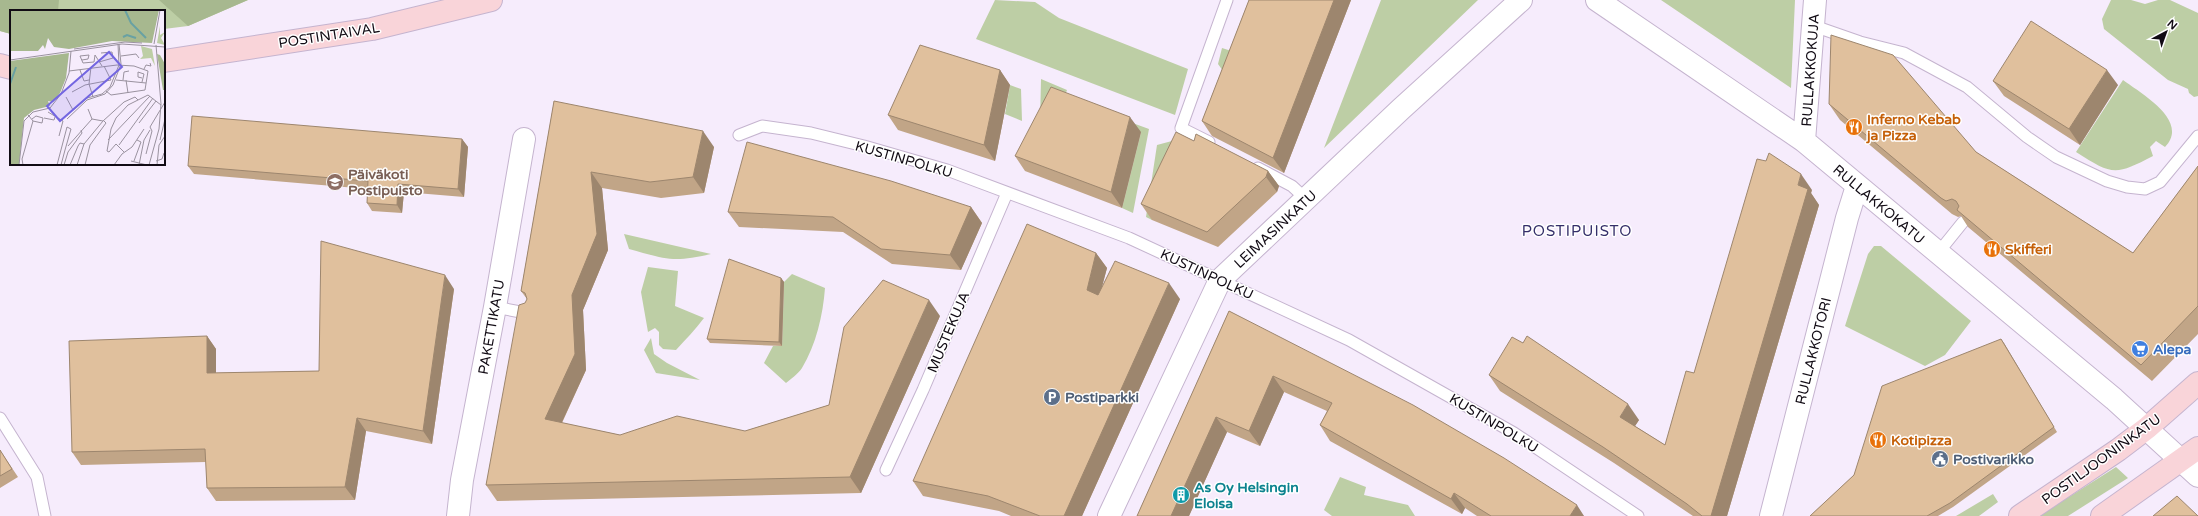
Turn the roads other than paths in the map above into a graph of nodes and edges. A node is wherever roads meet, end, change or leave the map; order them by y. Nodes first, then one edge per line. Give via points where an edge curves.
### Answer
1 (491, 0) edge
2 (1227, 0) edge
3 (1521, 0) edge
4 (1597, 0) edge
5 (1815, 0) edge
6 (1814, 26) junction
7 (165, 61) edge
8 (0, 65) edge
9 (10, 68) edge
10 (739, 135) dead end
11 (2198, 136) edge
12 (524, 139) dead end
13 (1804, 141) junction
14 (1216, 146) edge
15 (1250, 164) edge
16 (1857, 186) junction
17 (1007, 193) junction
18 (1306, 199) junction
19 (1963, 222) edge
20 (1938, 253) junction
21 (1220, 280) junction
22 (495, 307) junction
23 (531, 314) edge
24 (2198, 383) edge
25 (0, 418) edge
26 (2147, 428) junction
27 (2189, 454) edge
28 (886, 470) dead end
29 (2198, 476) edge
30 (45, 516) edge
31 (458, 516) edge
32 (1109, 516) edge
33 (1638, 516) edge
34 (1771, 516) edge
35 (2020, 516) edge
36 (2102, 516) edge

1 - 7 street, POSTINTAIVAL via 372,29
2 - 14 lane via 1181,128
3 - 18 street, LEIMASINKATU
4 - 13 street, RULLAKKOKATU
5 - 6 street, RULLAKKOKUJA
6 - 11 lane via 1860,42 1904,53 1967,87 2027,137 2056,157 2107,181 2145,189 2160,182
6 - 13 street, RULLAKKOKUJA
8 - 9 street
10 - 17 lane, KUSTINPOLKU via 762,126 811,133 947,170
12 - 22 street, PAKETTIKATU
13 - 16 street, RULLAKKOKATU
15 - 18 lane via 1292,186
16 - 20 street, RULLAKKOKATU
16 - 34 street, RULLAKKOTORI
17 - 21 lane, KUSTINPOLKU via 1129,238
17 - 28 lane, MUSTEKUJA
18 - 21 street, LEIMASINKATU
19 - 20 lane
20 - 26 street, RULLAKKOKATU
21 - 32 street, LEIMASINKATU
21 - 33 lane, KUSTINPOLKU via 1349,340 1514,434
22 - 23 lane
22 - 31 street, PAKETTIKATU via 461,487
24 - 26 street, POSTILJOONINKATU
25 - 30 lane via 37,477
26 - 27 street, RULLAKKOKATU
26 - 35 street, POSTILJOONINKATU
27 - 29 street, RULLAKKOKATU
27 - 36 street

